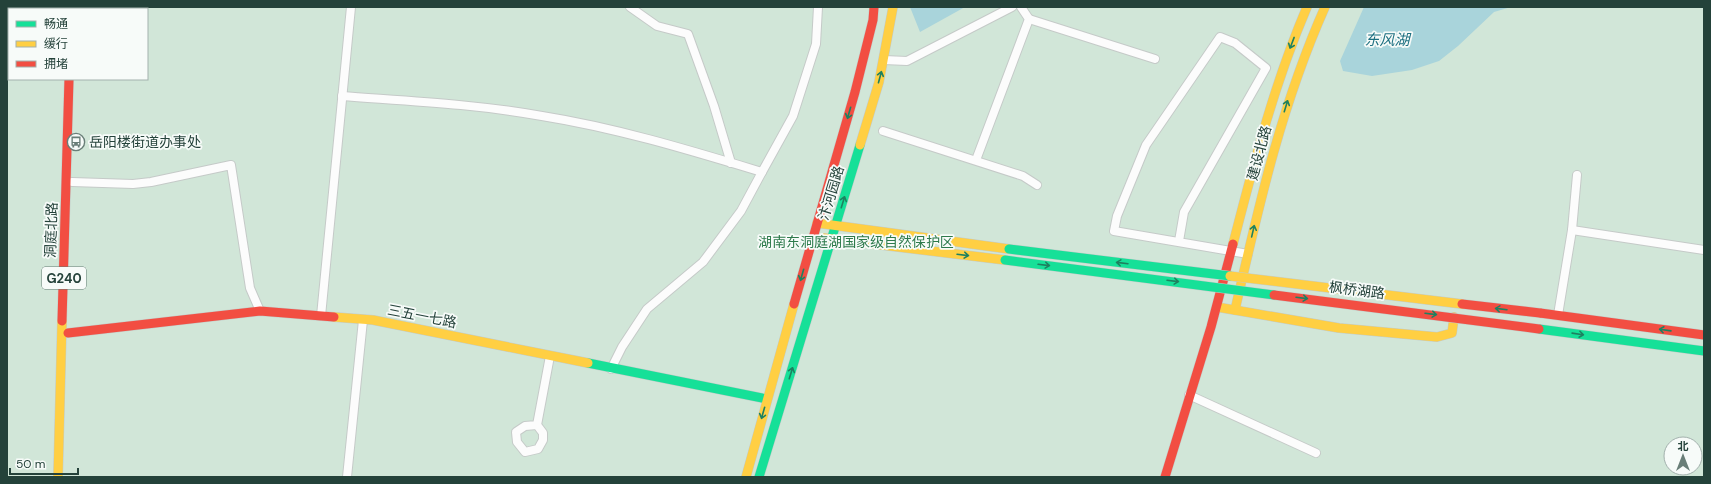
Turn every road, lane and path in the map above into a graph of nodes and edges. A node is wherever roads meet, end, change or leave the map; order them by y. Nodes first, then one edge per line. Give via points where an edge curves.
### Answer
1 (350, 7) edge
2 (630, 7) edge
3 (818, 7) edge
4 (874, 7) edge
5 (893, 7) edge
6 (1012, 7) edge
7 (1021, 7) edge
8 (1307, 7) edge
9 (1325, 7) edge
10 (1029, 19) junction
11 (1155, 59) dead end
12 (884, 60) junction
13 (69, 80) edge
14 (74, 80) edge
15 (342, 96) junction
16 (882, 131) dead end
17 (976, 160) junction
18 (731, 163) junction
19 (762, 172) junction
20 (1576, 175) dead end
21 (72, 182) junction
22 (1037, 185) dead end
23 (817, 223) junction
24 (836, 225) junction
25 (1572, 230) junction
26 (813, 237) junction
27 (832, 239) junction
28 (1178, 241) junction
29 (1704, 250) edge
30 (1232, 251) junction
31 (1248, 254) junction
32 (1217, 307) junction
33 (1235, 310) junction
34 (260, 311) junction
35 (1558, 315) junction
36 (321, 316) junction
37 (1454, 317) junction
38 (363, 320) junction
39 (68, 333) junction
40 (1704, 335) edge
41 (782, 344) junction
42 (798, 349) junction
43 (1704, 351) edge
44 (550, 356) junction
45 (611, 369) junction
46 (1189, 395) junction
47 (767, 399) junction
48 (537, 425) dead end
49 (1316, 453) dead end
50 (58, 477) edge
51 (64, 477) edge
52 (347, 477) edge
53 (746, 477) edge
54 (759, 477) edge
55 (1165, 477) edge

1 - 15 street
2 - 18 street via 657,26 688,34
3 - 19 street via 816,44 793,116
4 -> 23 main road, 汴河园路 via 856,85
5 - 12 main road, 汴河园路
6 - 12 street via 907,61
7 - 10 street
8 -> 30 main road via 1270,103
31 -> 9 main road, 建设北路 via 1287,103 1301,62
10 - 11 street
10 - 17 street
24 -> 12 main road, 汴河园路
13 - 50 main road, 洞庭北路 / G240
14 - 21 main road, 洞庭北路 / G240
15 - 18 street via 439,103 541,115 620,131
15 - 36 street
16 - 17 street
17 - 22 street via 1023,176
18 - 19 street
19 - 45 street via 741,211 703,262 647,309
20 - 25 street
21 - 34 street via 133,184 231,165 250,288
21 - 39 main road, 洞庭北路 / G240
23 - 24 main road, 枫桥湖路
23 - 26 main road, 汴河园路
24 - 27 main road, 汴河园路
35 -> 24 main road, 枫桥湖路, bridge via 1008,249
25 - 29 street
25 - 35 street
26 - 27 main road, 枫桥湖路
26 -> 41 main road, 汴河园路
27 -> 37 main road, 枫桥湖路, bridge
27 - 42 main road, 汴河园路
28 - 28 street via 1114,231 1117,216 1146,145 1220,37 1235,43 1266,68 1184,212
28 - 30 street
30 - 31 street
30 - 32 main road
31 - 33 main road, 建设北路
32 - 33 main road
32 - 46 main road
33 - 37 main road via 1340,328 1437,337 1452,333
34 - 36 main road, 三五一七路
34 - 39 main road, 三五一七路
40 -> 35 main road, 枫桥湖路
36 - 38 main road, 三五一七路
37 -> 43 main road, 枫桥湖路, bridge
38 - 44 main road, 三五一七路
38 - 52 street
39 - 51 main road, 洞庭北路 / G240
41 - 42 main road via 790,338 798,340
41 - 47 main road, 汴河园路
54 -> 42 main road, 汴河园路
44 - 45 main road, 三五一七路
44 - 48 street
45 - 47 main road, 三五一七路
46 - 49 street
46 - 55 main road
47 -> 53 main road, 汴河园路

